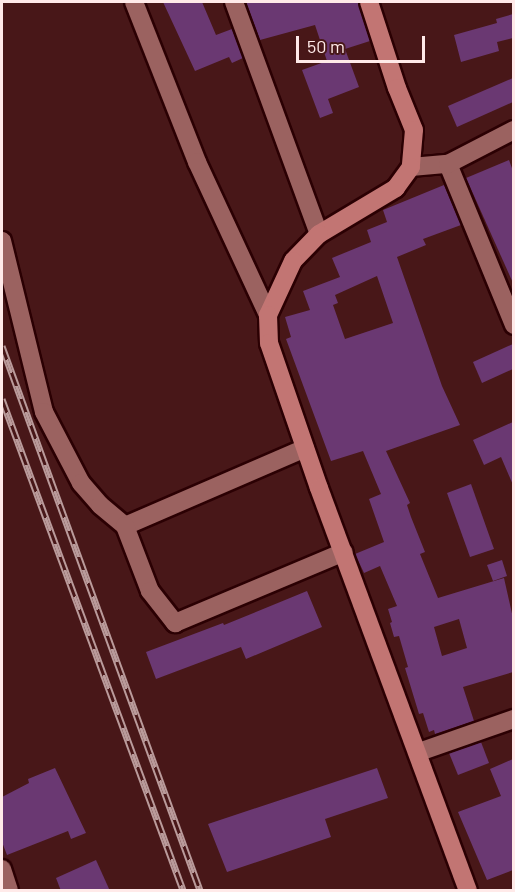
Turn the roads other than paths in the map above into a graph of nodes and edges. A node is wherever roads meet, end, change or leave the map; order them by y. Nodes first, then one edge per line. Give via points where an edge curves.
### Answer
1 (134, 2) edge
2 (234, 2) edge
3 (369, 2) edge
4 (513, 130) edge
5 (448, 164) junction
6 (411, 167) junction
7 (319, 234) junction
8 (2, 241) edge
9 (268, 315) junction
10 (513, 325) edge
11 (305, 448) junction
12 (125, 526) junction
13 (344, 552) junction
14 (513, 719) edge
15 (419, 752) junction
16 (2, 869) edge
17 (9, 891) edge
18 (468, 891) edge

1 - 9 street via 197,162
2 - 7 street
3 - 6 main road via 414,130
4 - 5 street
5 - 6 street
5 - 10 street
6 - 7 main road via 396,188
7 - 9 main road via 293,261
8 - 12 street via 44,412 81,483
9 - 11 main road via 268,343
11 - 12 street
11 - 13 main road
12 - 13 street via 150,591 175,623
13 - 15 main road
14 - 15 street
15 - 18 main road
16 - 17 street

